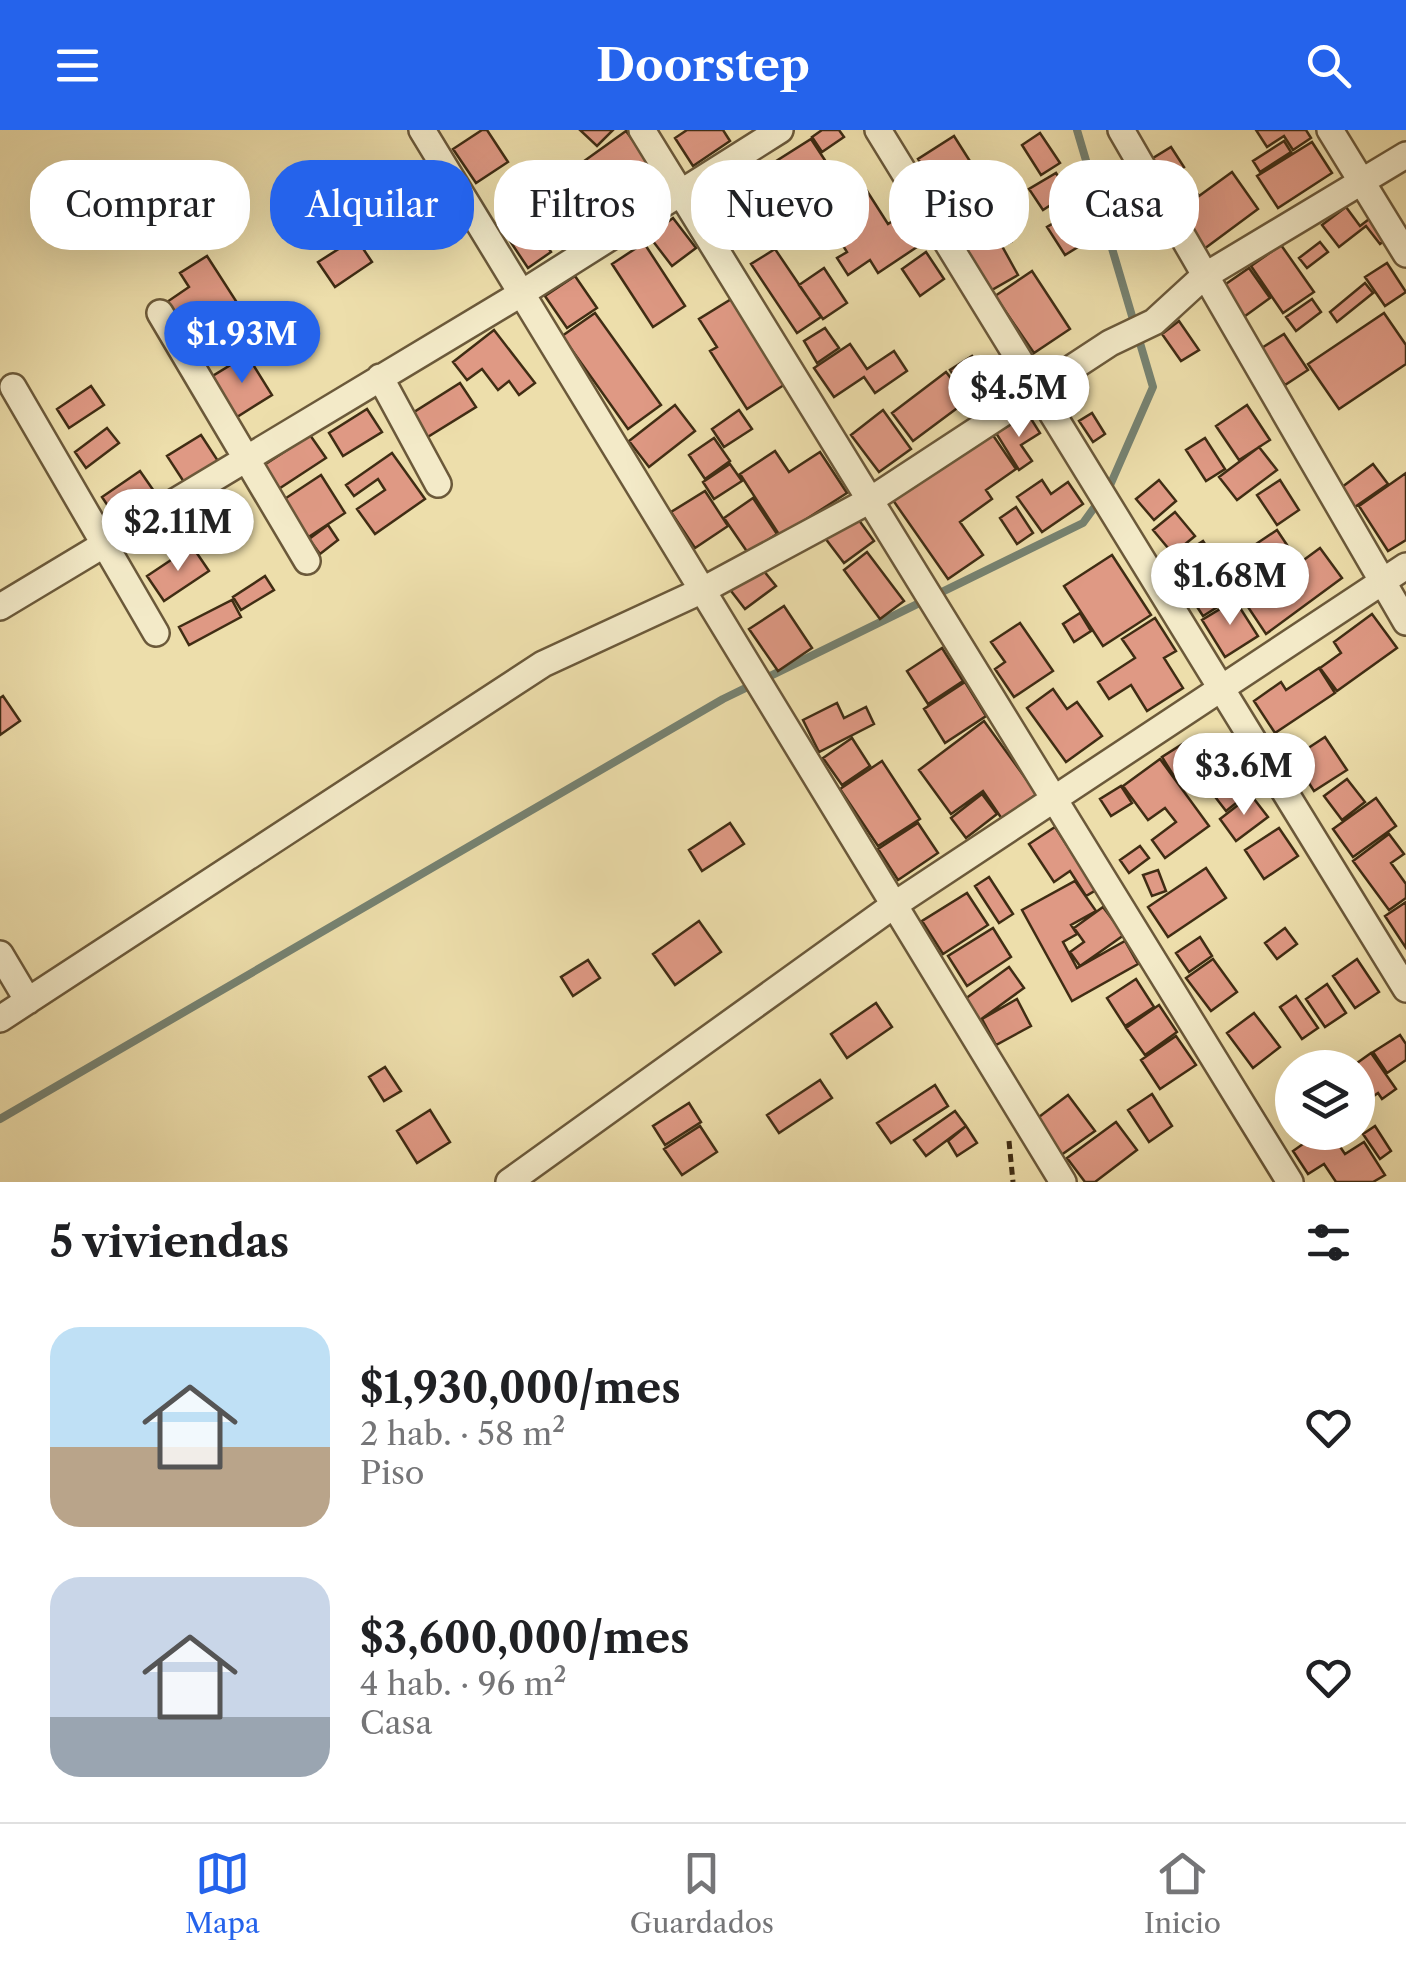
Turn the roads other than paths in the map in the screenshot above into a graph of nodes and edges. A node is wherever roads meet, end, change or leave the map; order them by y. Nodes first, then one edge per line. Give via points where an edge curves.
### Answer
1 (422, 130) edge
2 (642, 130) edge
3 (780, 130) edge
4 (878, 130) edge
5 (1121, 130) edge
6 (1330, 130) edge
7 (1406, 155) edge
8 (1361, 180) junction
9 (680, 193) junction
10 (1406, 254) edge
11 (1203, 277) junction
12 (522, 294) junction
13 (160, 314) dead end
14 (380, 378) junction
15 (13, 386) dead end
16 (1035, 392) junction
17 (246, 458) junction
18 (438, 484) dead end
19 (872, 499) junction
20 (104, 544) junction
21 (306, 562) dead end
22 (1406, 566) edge
23 (1382, 582) junction
24 (702, 590) junction
25 (0, 606) edge
26 (1406, 622) edge
27 (156, 633) dead end
28 (1222, 688) junction
29 (1055, 799) junction
30 (894, 905) junction
31 (0, 954) edge
32 (1406, 989) edge
33 (28, 1001) junction
34 (0, 1020) edge
35 (509, 1182) edge
36 (1062, 1182) edge
37 (1290, 1182) edge

1 - 12 street
2 - 9 street
3 - 9 street
4 - 16 street
5 - 11 street
6 - 8 street
7 - 8 street
8 - 10 street
8 - 11 street
9 - 12 street
9 - 19 street
11 - 16 street via 1154,322
11 - 23 street
12 - 14 street
12 - 24 street
13 - 17 street
14 - 17 street
14 - 18 street
15 - 20 street
16 - 19 street
16 - 28 street
17 - 20 street
17 - 21 street
19 - 24 street
19 - 29 street
20 - 25 street
20 - 27 street
22 - 23 street
23 - 26 street
23 - 28 street
24 - 30 street
24 - 33 street via 543,664
28 - 29 street
28 - 32 street
29 - 30 street
29 - 37 street
30 - 35 street
30 - 36 street
31 - 33 street
33 - 34 street

